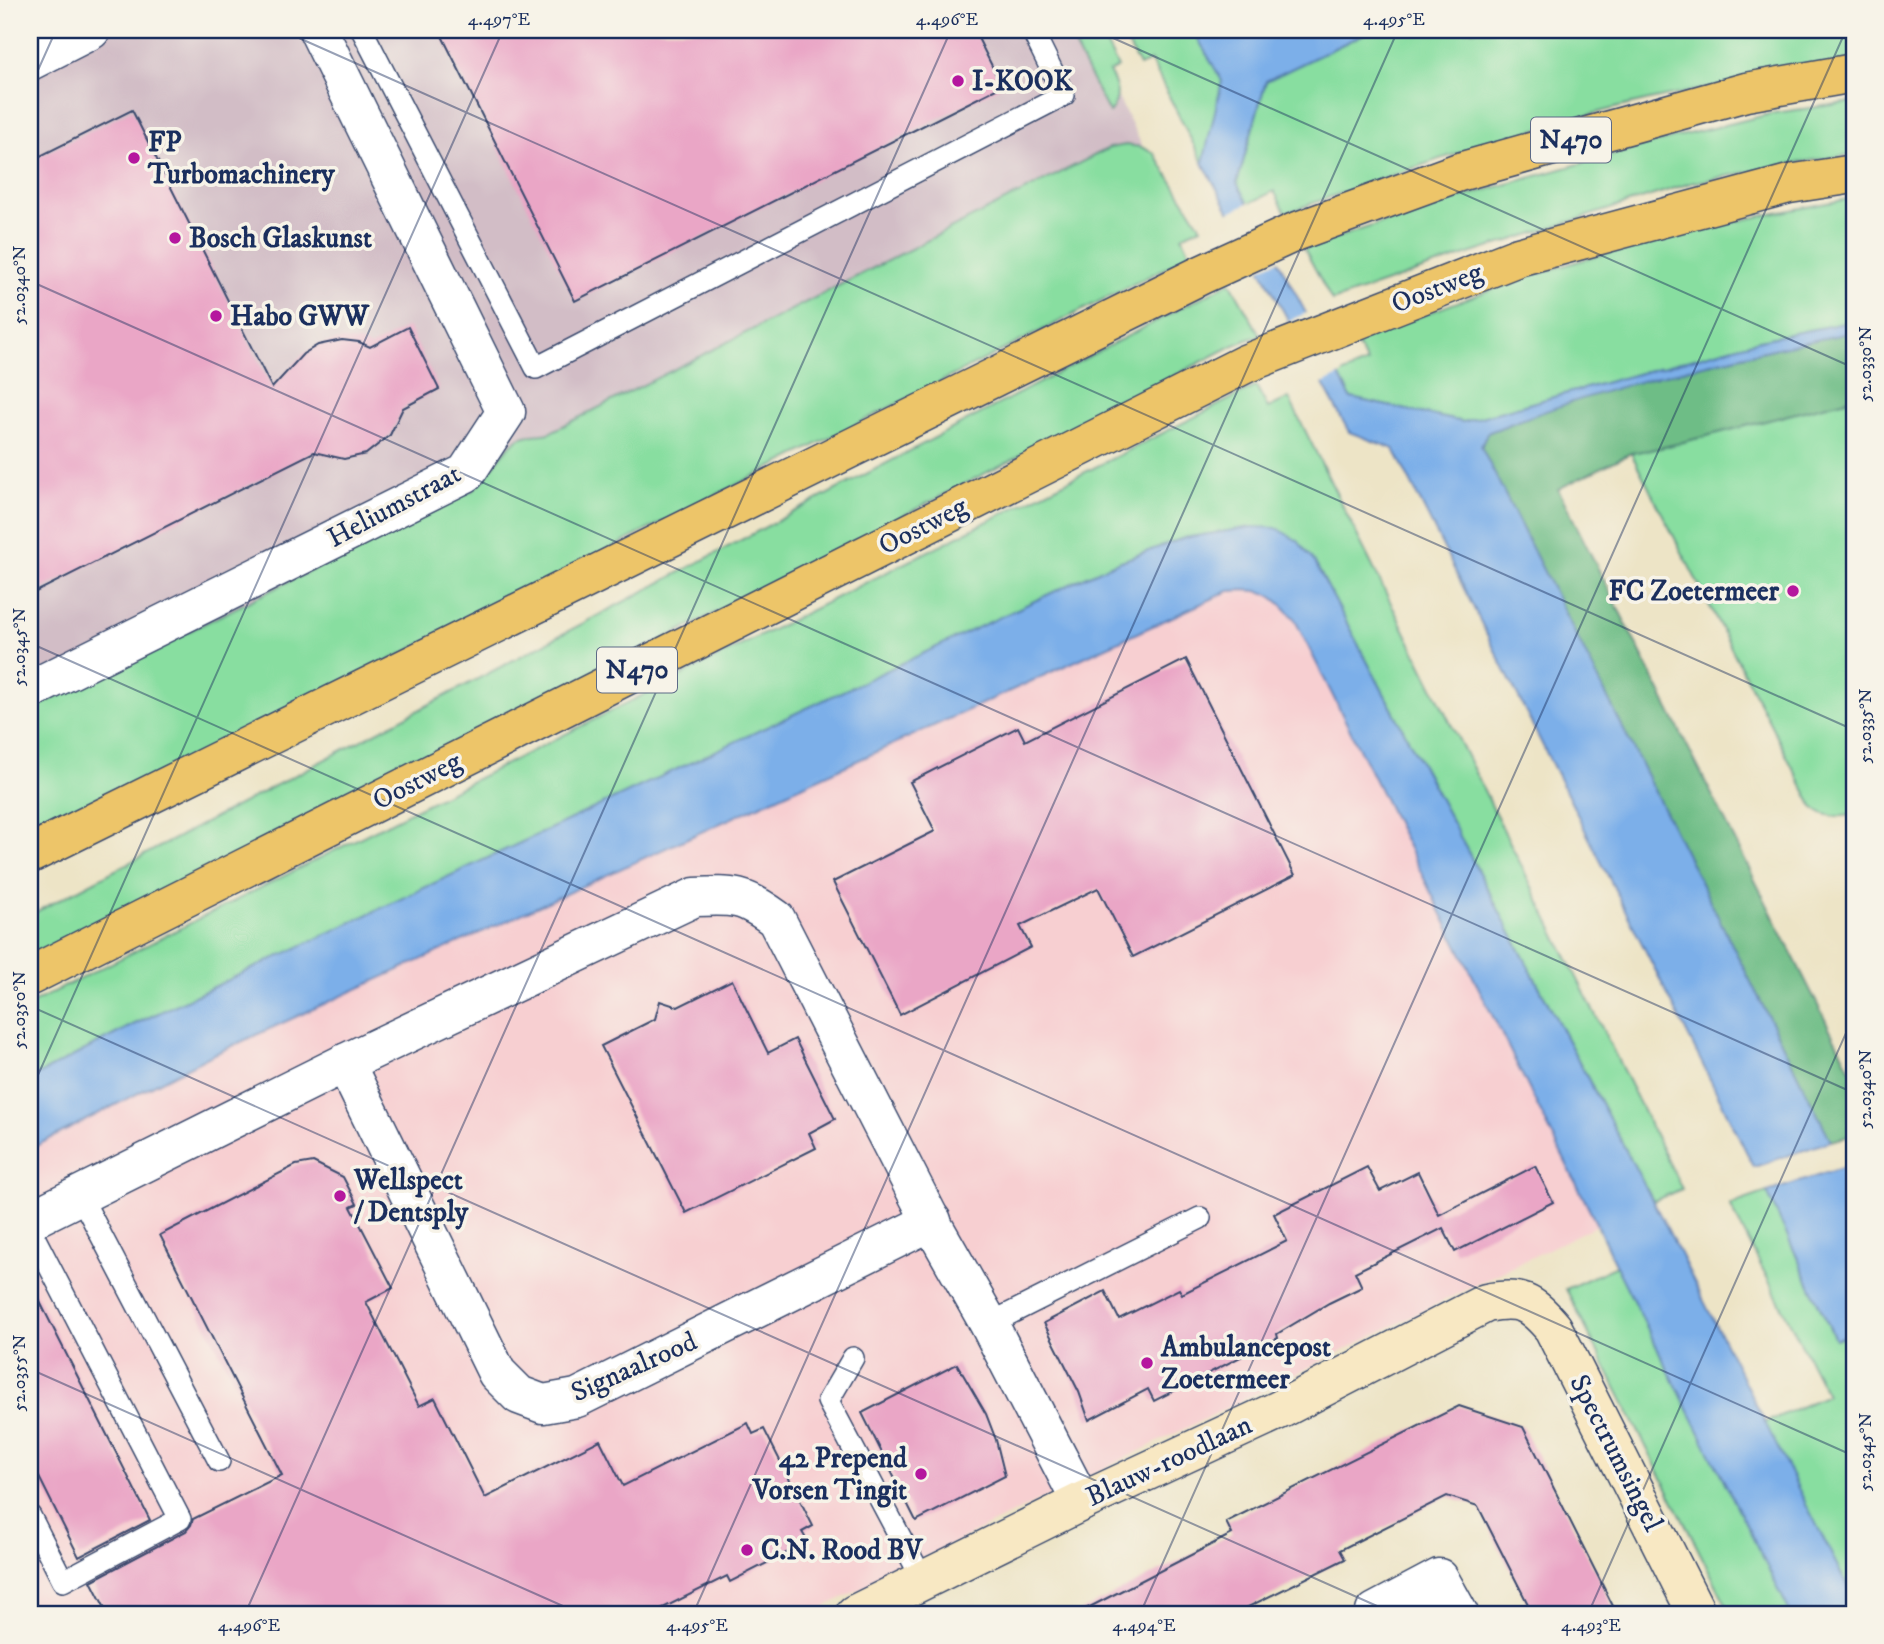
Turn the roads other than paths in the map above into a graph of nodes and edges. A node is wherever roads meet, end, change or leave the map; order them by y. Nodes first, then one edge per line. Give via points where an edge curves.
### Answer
1 (91, 30) edge
2 (318, 30) edge
3 (362, 30) edge
4 (1032, 30) edge
5 (30, 61) edge
6 (1854, 73) edge
7 (1854, 174) edge
8 (30, 690) edge
9 (30, 854) edge
10 (30, 976) edge
11 (345, 1063) junction
12 (80, 1195) junction
13 (1200, 1218) dead end
14 (30, 1220) edge
15 (932, 1221) junction
16 (30, 1229) edge
17 (1523, 1303) joint
18 (989, 1324) junction
19 (853, 1358) dead end
20 (219, 1461) dead end
21 (1081, 1502) junction
22 (30, 1516) edge
23 (923, 1580) junction
24 (855, 1614) edge
25 (1376, 1614) edge
26 (1459, 1614) edge
27 (1697, 1614) edge

1 - 5 street
2 - 8 street, Heliumstraat via 506,412 466,473
3 - 4 lane via 536,368 1064,96
6 - 9 main road, N470 via 1746,92 1459,172 1295,232
7 - 10 main road, Oostweg / N470 via 1789,184 1518,257 1245,364
11 - 12 street
11 - 15 street via 695,897 725,895 753,902 776,919
11 - 15 street, Signaalrood via 497,1373 519,1395 543,1404 577,1398
12 - 14 street
12 - 20 lane
13 - 18 lane
15 - 18 street
16 - 22 lane via 180,1519 64,1581
17 - 21 street, Blauw-roodlaan via 1504,1299 1486,1303 1281,1409
17 - 27 street, Spectrumsingel via 1537,1310 1553,1328
18 - 21 street
19 - 23 lane via 828,1401
21 - 23 street, Blauw-roodlaan
23 - 24 street, Blauw-roodlaan
25 - 26 street via 1439,1578

